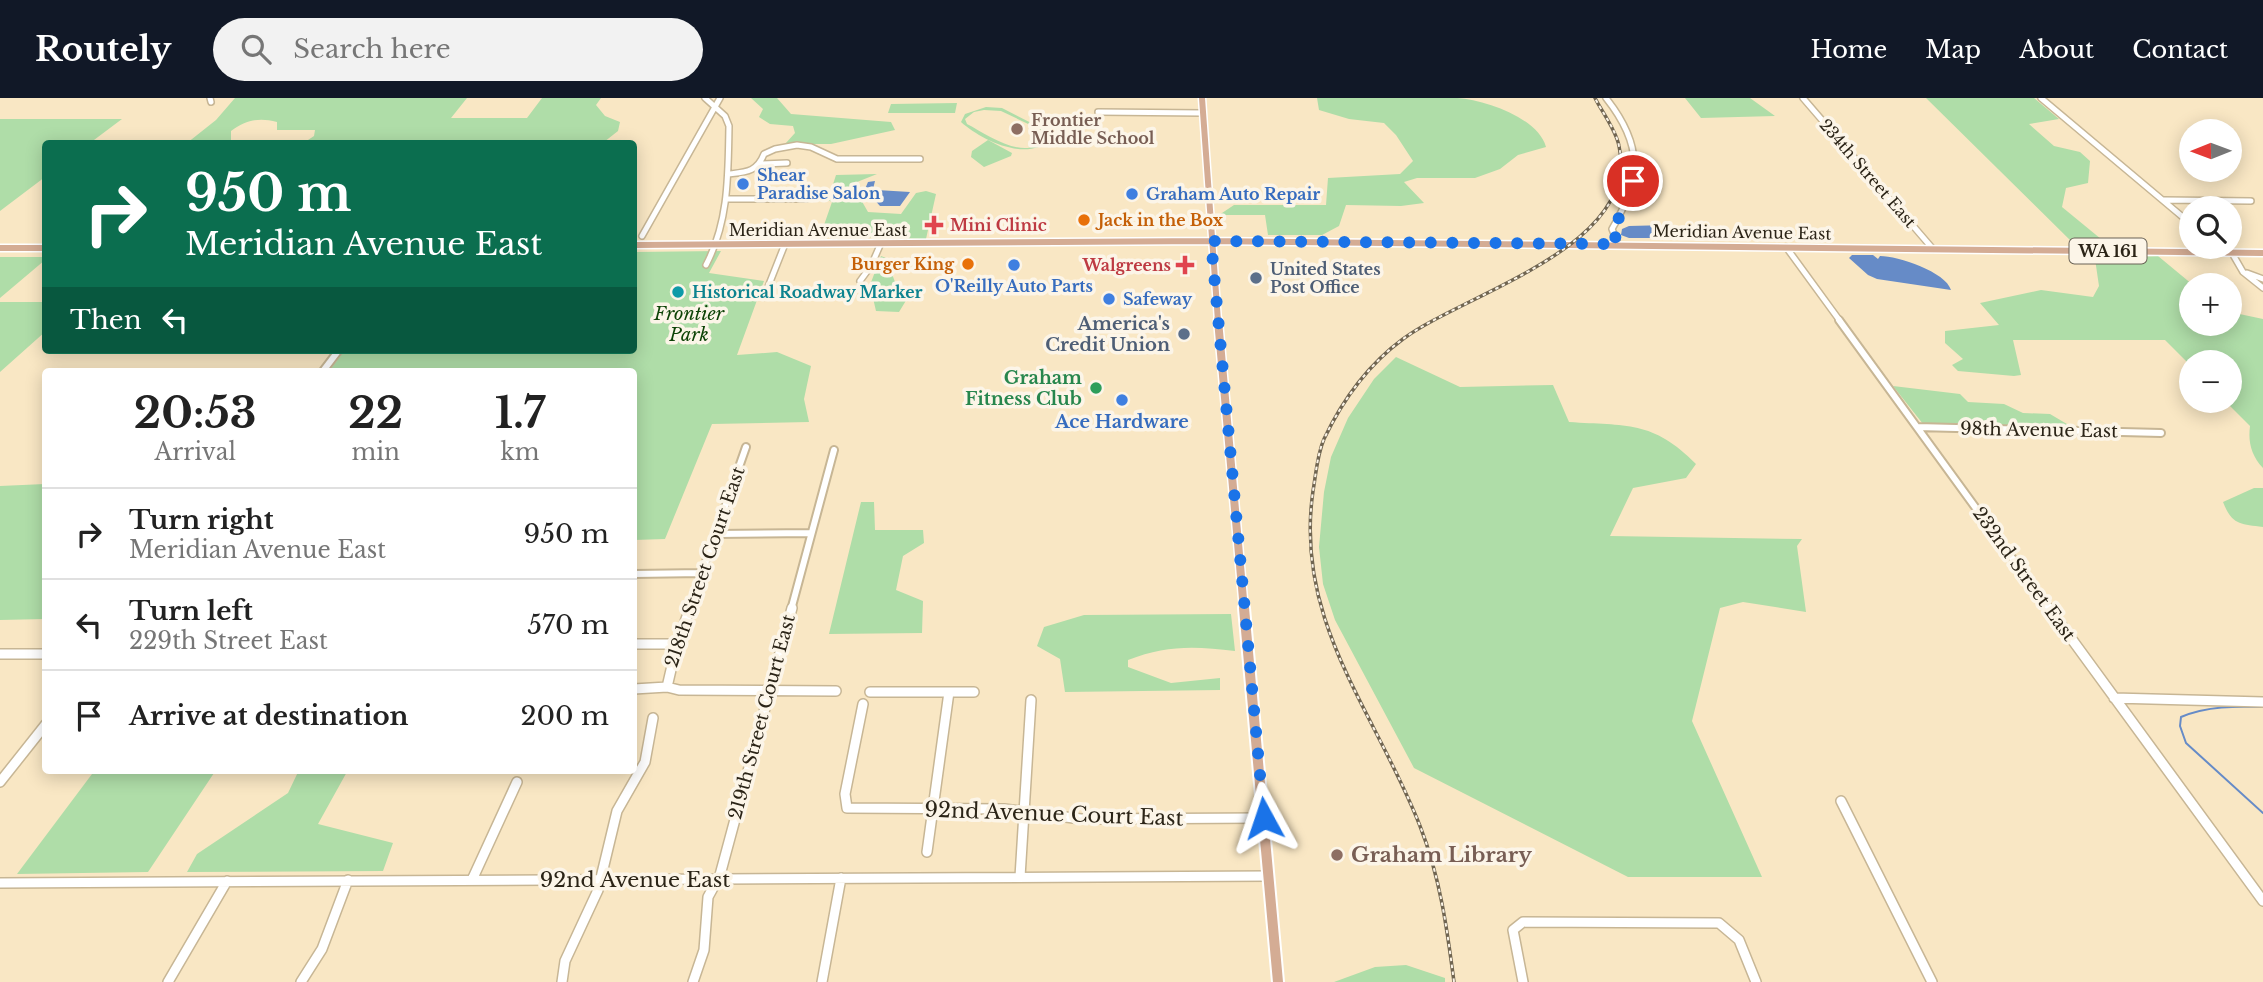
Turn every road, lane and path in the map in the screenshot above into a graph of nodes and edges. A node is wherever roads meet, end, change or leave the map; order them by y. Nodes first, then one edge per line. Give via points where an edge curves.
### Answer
1 (705, 98) edge
2 (720, 98) edge
3 (1202, 98) edge
4 (1606, 98) edge
5 (1803, 98) edge
6 (2041, 98) edge
7 (715, 107) junction
8 (1098, 112) dead end
9 (1203, 113) junction
10 (920, 159) dead end
11 (762, 163) junction
12 (787, 163) dead end
13 (729, 174) junction
14 (728, 199) junction
15 (806, 199) dead end
16 (2163, 200) junction
17 (2252, 201) dead end
18 (2179, 213) edge
19 (642, 236) dead end
20 (1211, 241) junction
21 (881, 243) junction
22 (717, 244) junction
23 (786, 244) junction
24 (1618, 244) junction
25 (637, 245) edge
26 (1786, 247) junction
27 (0, 248) edge
28 (42, 248) edge
29 (1933, 248) junction
30 (2179, 252) edge
31 (2242, 253) edge
32 (2263, 253) edge
33 (2233, 259) edge
34 (706, 265) dead end
35 (2243, 272) junction
36 (2263, 279) edge
37 (860, 281) dead end
38 (2263, 288) edge
39 (764, 297) dead end
40 (336, 354) edge
41 (325, 368) edge
42 (1917, 427) junction
43 (2161, 433) dead end
44 (746, 447) dead end
45 (834, 450) dead end
46 (811, 533) junction
47 (716, 534) junction
48 (702, 573) junction
49 (637, 574) edge
50 (637, 644) edge
51 (677, 644) junction
52 (42, 653) edge
53 (0, 654) edge
54 (667, 687) junction
55 (637, 689) edge
56 (769, 691) junction
57 (836, 691) dead end
58 (870, 692) dead end
59 (949, 692) junction
60 (974, 692) dead end
61 (2114, 698) junction
62 (1031, 700) dead end
63 (2263, 702) edge
64 (863, 704) dead end
65 (653, 718) dead end
66 (42, 729) edge
67 (0, 782) edge
68 (517, 782) dead end
69 (1840, 801) dead end
70 (933, 809) junction
71 (1023, 810) junction
72 (1264, 818) junction
73 (927, 852) dead end
74 (1269, 876) junction
75 (1020, 877) junction
76 (841, 878) junction
77 (600, 879) junction
78 (348, 880) junction
79 (472, 880) junction
80 (715, 880) junction
81 (227, 881) junction
82 (0, 883) edge
83 (2263, 901) edge
84 (168, 982) edge
85 (301, 982) edge
86 (562, 982) edge
87 (692, 982) edge
88 (822, 982) edge
89 (1278, 982) edge
90 (1523, 982) edge
91 (1756, 982) edge
92 (1932, 982) edge

1 - 7 street
2 - 7 street
3 - 9 main road
4 - 24 street via 1623,120 1635,161 1630,197 1612,229
5 - 29 street, 234th Street East
6 - 16 street
7 - 13 street via 728,122
7 - 19 street
8 - 9 street
9 - 20 main road
10 - 11 street via 832,159 816,149 793,147 770,150
11 - 12 street
11 - 13 street via 750,171
13 - 14 street
14 - 15 street
14 - 22 street
16 - 17 street
16 - 18 street
20 - 21 main road, Meridian Avenue East / WA 161
20 - 24 main road, Meridian Avenue East / WA 161
20 - 72 main road
21 - 23 main road, Meridian Avenue East / WA 161
21 - 37 street
22 - 23 main road, Meridian Avenue East / WA 161
22 - 25 main road, Meridian Avenue East / WA 161
22 - 34 street
23 - 39 street
24 - 26 main road, Meridian Avenue East / WA 161
26 - 29 main road, Meridian Avenue East / WA 161
26 - 42 street, 232nd Street East
27 - 28 main road
29 - 30 main road, Meridian Avenue East / WA 161
31 - 32 main road, Meridian Avenue East / WA 161
33 - 35 street
35 - 36 street
35 - 38 street
40 - 41 street
42 - 43 street, 98th Avenue East
42 - 61 street, 232nd Street East
44 - 47 street, 218th Street Court East
45 - 46 street, 219th Street Court East
46 - 47 street
46 - 56 street, 219th Street Court East
47 - 48 street, 218th Street Court East
48 - 49 street
48 - 51 street, 218th Street Court East
50 - 51 street
51 - 54 street, 218th Street Court East
52 - 53 street
54 - 55 street
54 - 56 street
56 - 57 street
56 - 80 street, 219th Street Court East
58 - 59 street
59 - 60 street
59 - 70 street
61 - 63 street
61 - 83 street, 232nd Street East
62 - 71 street
64 - 70 street, 92nd Avenue Court East via 846,807
65 - 77 street via 645,762 617,811
66 - 67 street
68 - 79 street
69 - 92 street
70 - 71 street, 92nd Avenue Court East
70 - 73 street
71 - 72 street, 92nd Avenue Court East via 1081,819
71 - 75 street
72 - 74 main road
74 - 75 street, 92nd Avenue East
74 - 89 main road
75 - 76 street, 92nd Avenue East
76 - 80 street, 92nd Avenue East
76 - 88 street
77 - 79 street, 92nd Avenue East
77 - 80 street, 92nd Avenue East
77 - 86 street via 565,961
78 - 79 street, 92nd Avenue East
78 - 81 street, 92nd Avenue East
78 - 85 street via 322,949
80 - 87 street, 219th Street Court East via 707,905 702,957
81 - 82 street, 92nd Avenue East
81 - 84 street
90 - 91 street via 1515,927 1523,922 1550,921 1719,923 1742,946

